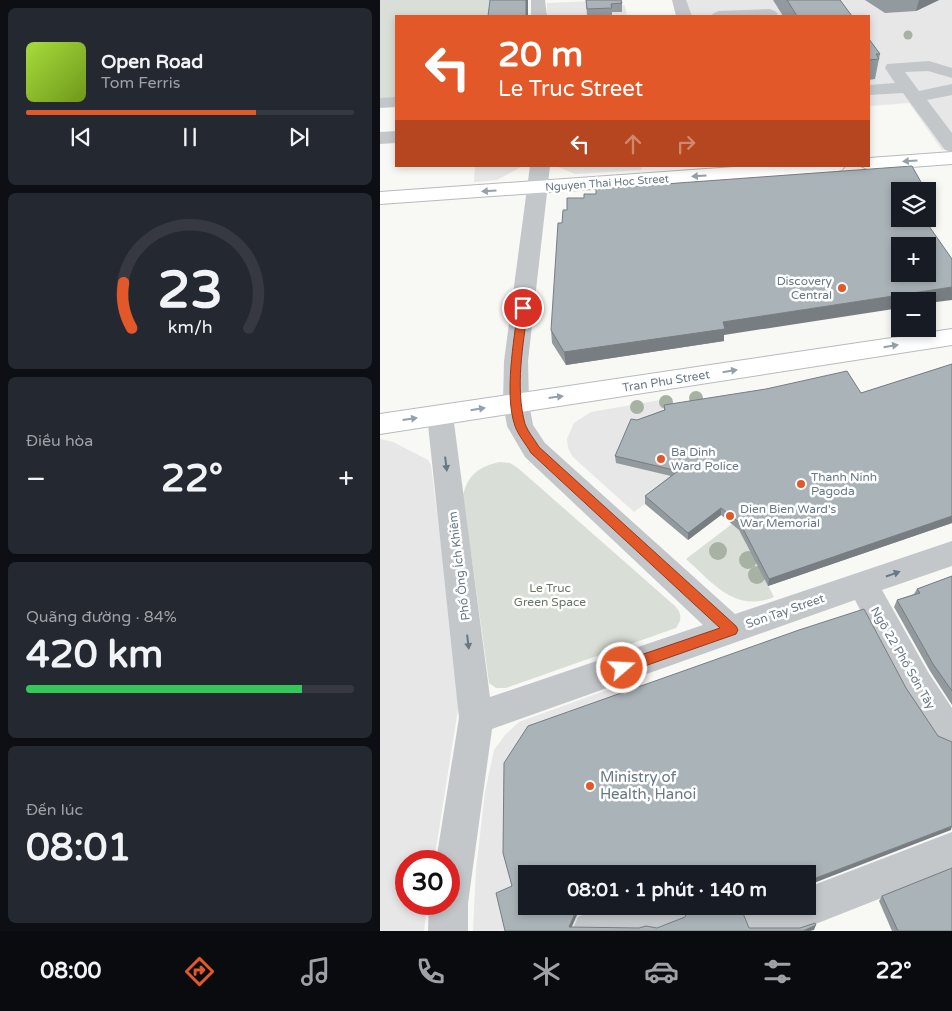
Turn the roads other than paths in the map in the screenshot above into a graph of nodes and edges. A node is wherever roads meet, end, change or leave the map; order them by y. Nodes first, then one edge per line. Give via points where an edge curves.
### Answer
1 (538, 0) edge
2 (679, 0) edge
3 (768, 10) edge
4 (539, 15) edge
5 (684, 15) edge
6 (727, 15) edge
7 (952, 73) edge
8 (952, 83) edge
9 (870, 85) edge
10 (910, 86) junction
11 (952, 89) edge
12 (870, 90) edge
13 (952, 99) edge
14 (395, 102) edge
15 (380, 103) edge
16 (395, 137) edge
17 (380, 138) edge
18 (952, 146) edge
19 (952, 158) edge
20 (870, 164) edge
21 (810, 167) edge
22 (736, 170) edge
23 (539, 177) edge
24 (380, 198) edge
25 (952, 336) edge
26 (516, 403) junction
27 (440, 415) junction
28 (380, 424) edge
29 (952, 553) edge
30 (862, 584) junction
31 (731, 630) junction
32 (476, 718) junction
33 (947, 730) dead end
34 (457, 850) edge
35 (952, 852) edge
36 (816, 904) edge
37 (449, 915) edge
38 (630, 915) edge
39 (761, 915) edge
40 (788, 915) edge
41 (448, 931) edge
42 (592, 931) edge

1 - 4 street
2 - 5 street
3 - 6 street
7 - 10 street via 929,66
8 - 10 street via 941,76
9 - 10 street
10 - 11 street via 942,93
10 - 12 street
10 - 13 street
10 - 18 street
14 - 15 street
16 - 17 street
19 -> 20 main road
21 - 22 main road, Nguyen Thai Hoc Street
22 -> 23 main road, Nguyen Thai Hoc Street
23 -> 24 main road, Nguyen Thai Hoc Street
23 - 26 street via 516,361
26 -> 25 main road, Tran Phu Street
27 -> 26 main road, Tran Phu Street
26 - 31 street via 520,426 535,450
28 -> 27 main road, Tran Phu Street
27 -> 32 street, Phố Ông Ích Khiêm
30 -> 29 street, Son Tay Street
30 - 31 street, Son Tay Street
30 - 33 street, Ngõ 22 Phố Sơn Tây via 916,683
31 - 32 street, Son Tay Street
32 - 34 street, Phố Ông Ích Khiêm
35 - 36 street
37 - 41 street, Phố Ông Ích Khiêm
38 - 42 street
39 - 40 street via 765,924

